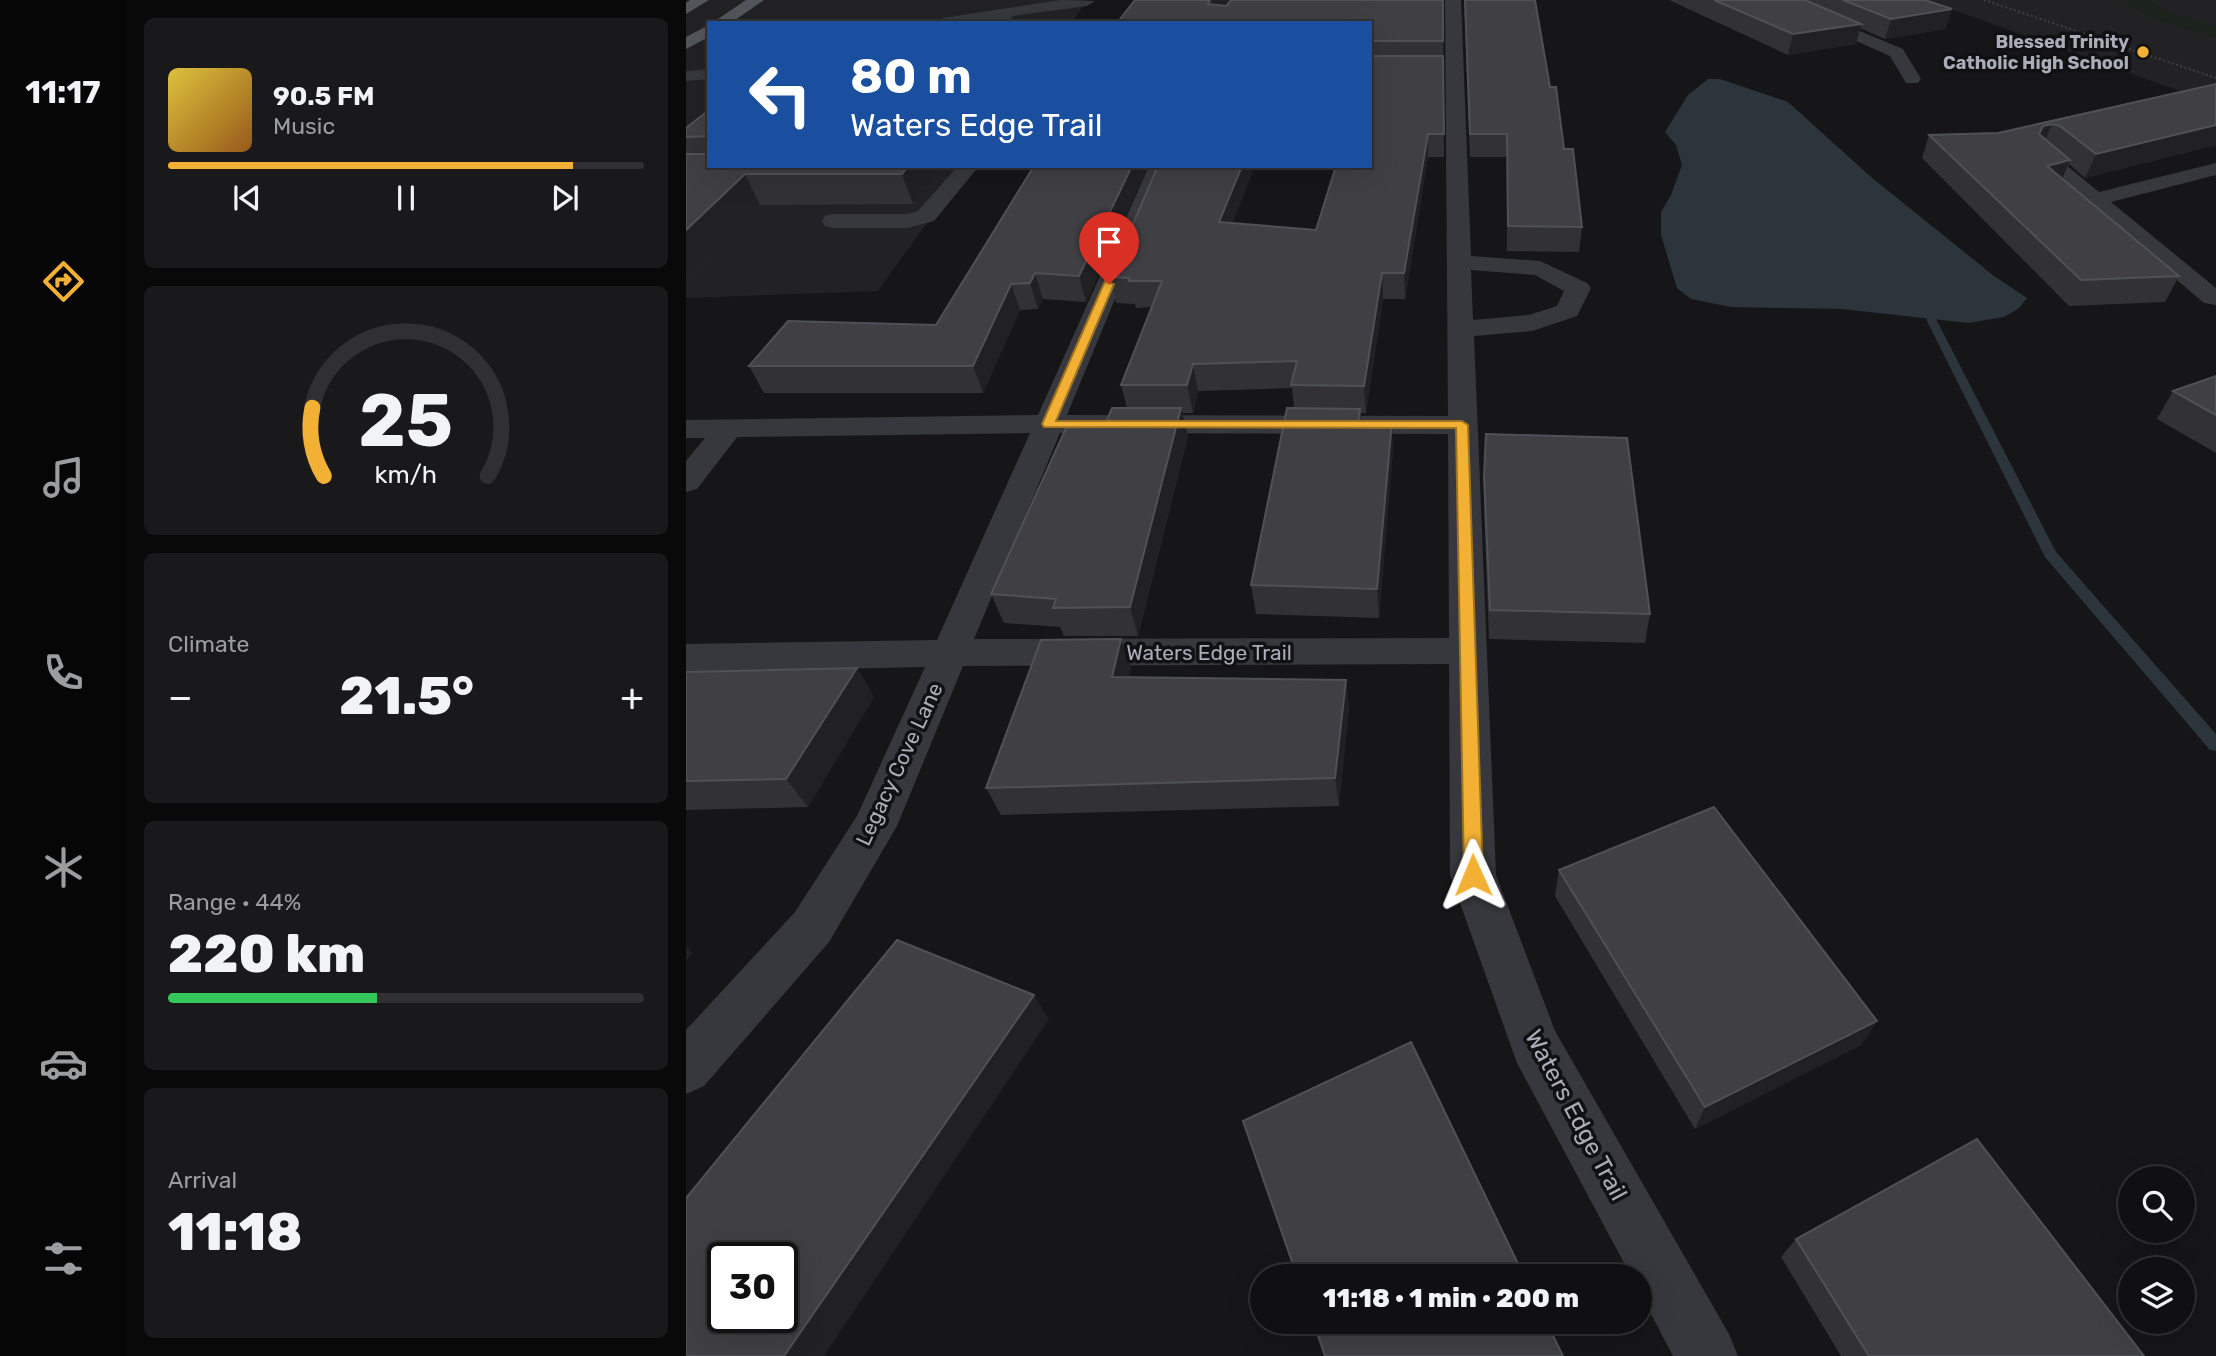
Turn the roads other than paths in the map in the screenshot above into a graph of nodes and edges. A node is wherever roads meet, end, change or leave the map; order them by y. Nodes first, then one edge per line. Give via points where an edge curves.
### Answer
1 (701, 0) edge
2 (756, 0) edge
3 (1453, 0) edge
4 (1772, 0) edge
5 (1086, 5) edge
6 (686, 9) edge
7 (1003, 17) edge
8 (723, 21) edge
9 (963, 21) edge
10 (707, 31) edge
11 (686, 44) edge
12 (707, 74) edge
13 (686, 76) edge
14 (1912, 79) dead end
15 (2042, 155) edge
16 (967, 168) edge
17 (1159, 168) edge
18 (2216, 169) edge
19 (2096, 199) junction
20 (833, 221) dead end
21 (1459, 262) junction
22 (2216, 269) edge
23 (2184, 273) junction
24 (2213, 298) dead end
25 (1460, 329) junction
26 (1048, 424) junction
27 (1462, 425) junction
28 (686, 429) edge
29 (728, 429) junction
30 (686, 482) edge
31 (1468, 651) junction
32 (949, 653) junction
33 (686, 657) edge
34 (686, 1068) edge
35 (1707, 1356) edge

1 - 6 main road
2 - 8 main road
3 - 21 street, Waters Edge Trail via 1448,69
4 - 14 street via 1896,53
5 - 7 street
7 - 9 street
10 - 11 main road
12 - 13 street
15 - 19 street
16 - 20 street via 926,216
17 - 26 street
18 - 19 street
19 - 23 street
21 - 25 street, Waters Edge Trail
21 - 25 street via 1540,268 1578,289 1568,311 1532,323
22 - 23 street
23 - 24 street
25 - 27 street, Waters Edge Trail
26 - 27 street
26 - 29 street
26 - 32 street
27 - 31 street, Waters Edge Trail
28 - 29 street
29 - 30 street
31 - 32 street, Waters Edge Trail
31 - 35 street, Waters Edge Trail via 1473,875 1535,1045
32 - 33 street, Waters Edge Trail
32 - 34 street, Legacy Cove Lane via 874,826 812,927

